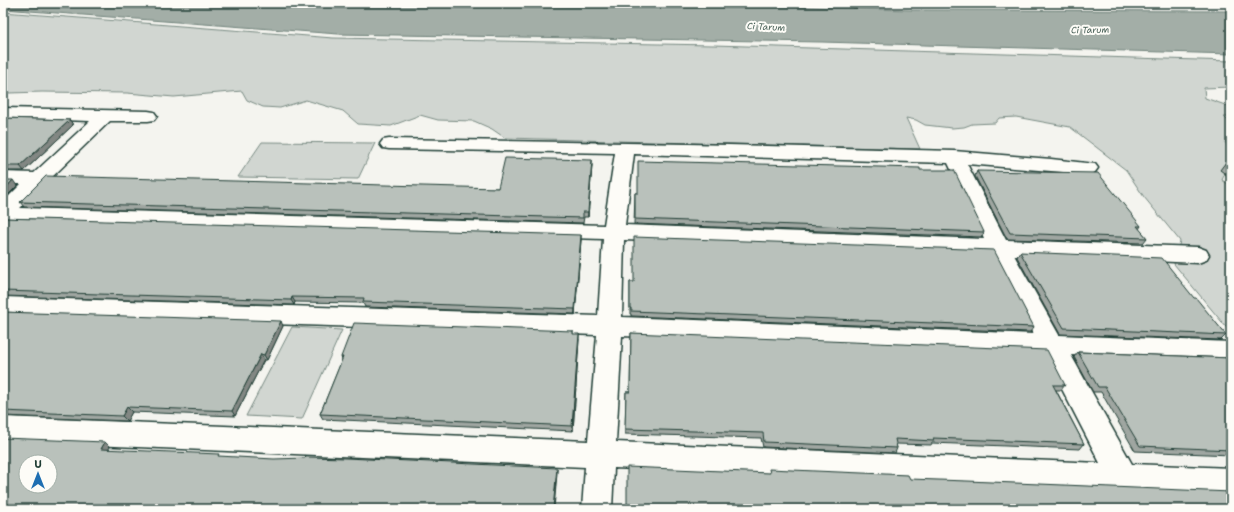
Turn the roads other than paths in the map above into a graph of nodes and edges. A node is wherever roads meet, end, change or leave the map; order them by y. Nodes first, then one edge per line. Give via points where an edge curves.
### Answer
1 (3, 113) edge
2 (105, 116) junction
3 (148, 116) dead end
4 (389, 144) dead end
5 (625, 148) junction
6 (954, 157) junction
7 (1088, 168) dead end
8 (3, 178) edge
9 (39, 179) junction
10 (3, 213) edge
11 (614, 232) junction
12 (999, 247) junction
13 (1198, 255) dead end
14 (3, 306) edge
15 (610, 326) junction
16 (1053, 345) junction
17 (1231, 352) edge
18 (3, 428) edge
19 (602, 455) junction
20 (1123, 477) junction
21 (1231, 482) edge
22 (597, 509) edge

1 - 2 street
2 - 3 street
2 - 9 street
4 - 5 street
5 - 6 street
5 - 11 street
6 - 7 street
6 - 12 street
8 - 9 street
9 - 10 street
10 - 11 street
11 - 12 street
11 - 15 street
12 - 13 street
12 - 16 street
14 - 15 street
15 - 16 street
15 - 19 street
16 - 17 street
16 - 20 street
18 - 19 street
19 - 20 street
19 - 22 street
20 - 21 street

